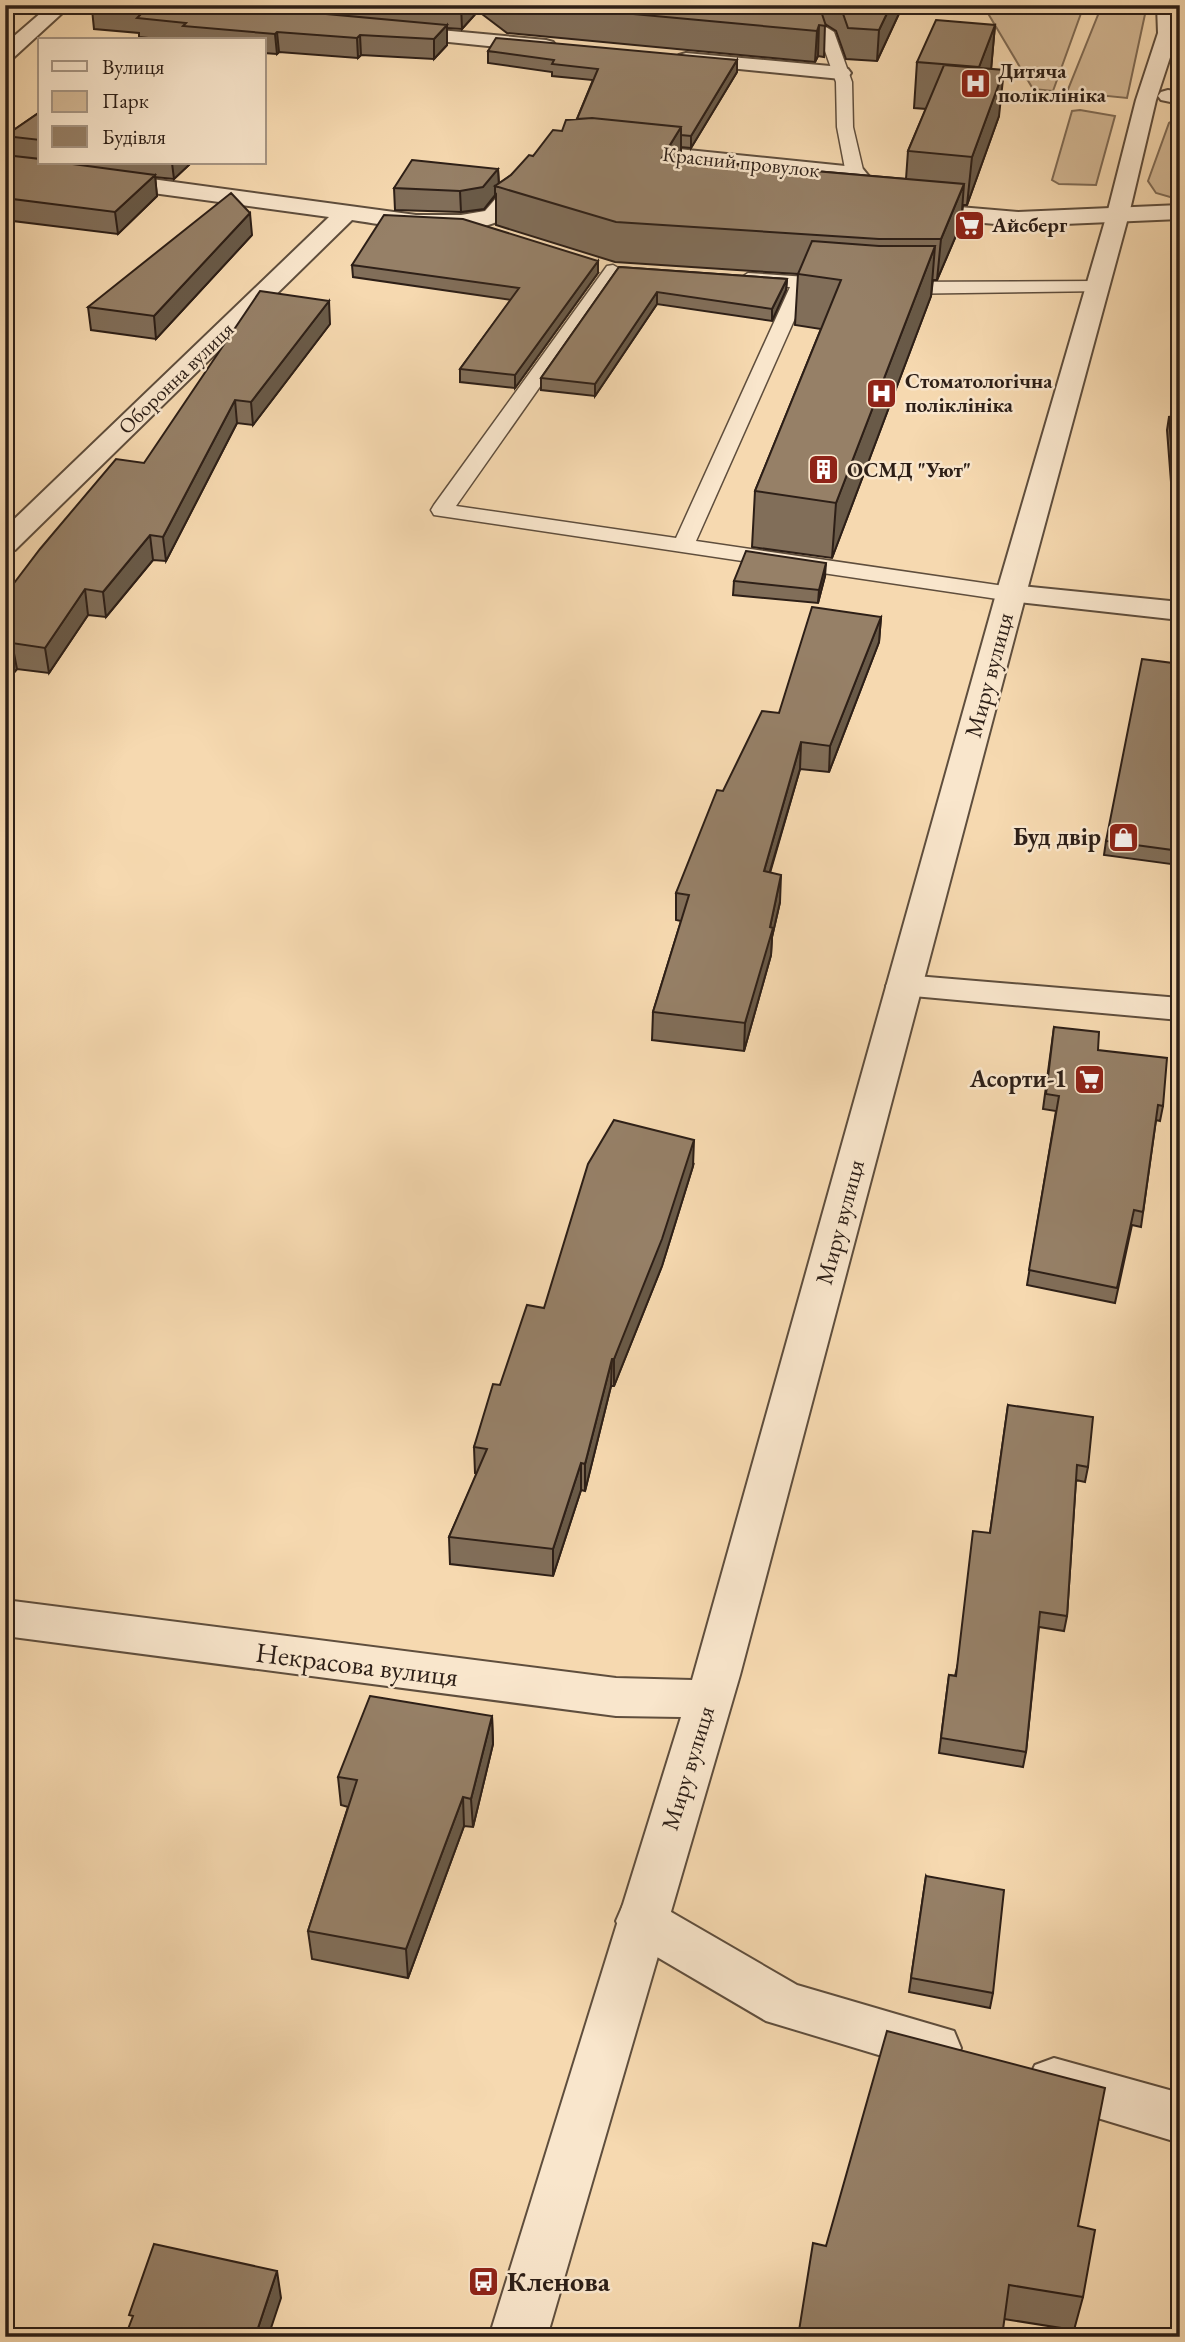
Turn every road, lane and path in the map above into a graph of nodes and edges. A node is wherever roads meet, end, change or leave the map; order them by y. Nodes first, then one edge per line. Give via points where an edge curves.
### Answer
1 (62, 5) edge
2 (800, 5) edge
3 (1167, 5) edge
4 (371, 30) edge
5 (564, 48) edge
6 (5, 55) edge
7 (661, 57) edge
8 (841, 73) junction
9 (1168, 95) edge
10 (606, 148) edge
11 (541, 159) edge
12 (5, 166) edge
13 (855, 174) junction
14 (346, 212) junction
15 (1180, 212) edge
16 (1118, 214) junction
17 (461, 222) junction
18 (499, 234) edge
19 (613, 269) edge
20 (733, 278) edge
21 (801, 283) junction
22 (851, 286) edge
23 (1097, 287) junction
24 (876, 288) edge
25 (5, 544) edge
26 (683, 546) junction
27 (1011, 594) junction
28 (1180, 611) edge
29 (904, 986) junction
30 (1180, 1009) edge
31 (5, 1618) edge
32 (709, 1699) junction
33 (641, 1921) junction
34 (1180, 2118) edge
35 (518, 2337) edge

1 - 6 street
2 - 8 lane via 795,14 827,32
3 - 9 street, Миру вулиця
4 - 5 street
7 - 8 street
8 - 13 lane
9 - 16 street, Миру вулиця
10 - 13 street, Красний провулок
11 - 17 street via 493,216
12 - 14 street
13 - 16 street, Красний провулок via 882,207 1018,219
14 - 17 street via 416,222
14 - 25 street, Оборонна вулиця
15 - 16 street, Красний провулок
16 - 23 street, Миру вулиця
17 - 18 lane
19 - 26 lane via 442,510
20 - 21 lane
21 - 22 lane
21 - 26 lane
23 - 24 lane
23 - 27 street, Миру вулиця
26 - 27 lane
27 - 28 street
27 - 29 street, Миру вулиця
29 - 30 street
29 - 32 street, Миру вулиця
31 - 32 street, Некрасова вулиця via 616,1697
32 - 33 street, Миру вулиця
33 - 34 street via 784,2005
33 - 35 street, Миру вулиця

